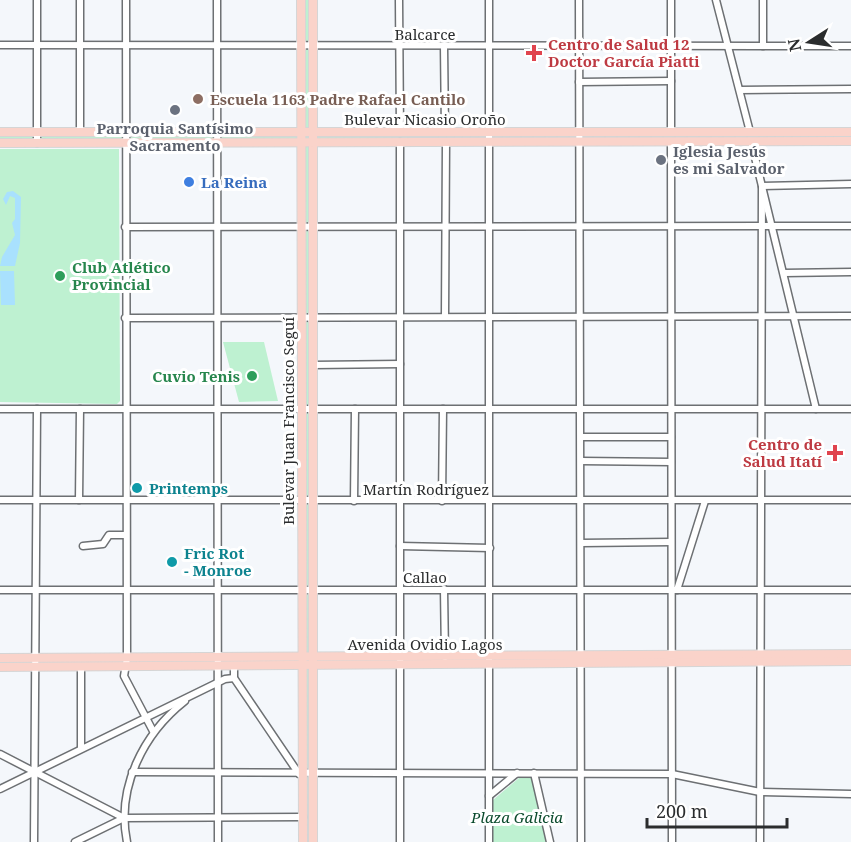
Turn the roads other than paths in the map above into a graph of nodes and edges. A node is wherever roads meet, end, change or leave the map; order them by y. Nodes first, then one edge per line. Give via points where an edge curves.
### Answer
1 (37, 0) edge
2 (80, 0) edge
3 (126, 0) edge
4 (217, 0) edge
5 (301, 0) edge
6 (313, 0) edge
7 (399, 0) edge
8 (489, 0) edge
9 (579, 0) edge
10 (671, 0) edge
11 (716, 0) edge
12 (763, 0) edge
13 (0, 45) edge
14 (37, 45) junction
15 (80, 45) junction
16 (126, 45) junction
17 (217, 45) junction
18 (301, 46) junction
19 (313, 46) junction
20 (444, 46) junction
21 (579, 46) junction
22 (671, 46) junction
23 (763, 46) junction
24 (851, 46) edge
25 (399, 47) junction
26 (489, 47) junction
27 (729, 47) junction
28 (671, 81) junction
29 (579, 82) junction
30 (851, 89) edge
31 (740, 90) junction
32 (124, 131) junction
33 (0, 132) edge
34 (37, 132) junction
35 (80, 132) junction
36 (217, 132) junction
37 (301, 132) junction
38 (312, 132) junction
39 (400, 132) junction
40 (446, 132) junction
41 (489, 132) junction
42 (580, 132) junction
43 (671, 132) junction
44 (750, 132) junction
45 (851, 132) edge
46 (671, 141) junction
47 (751, 141) junction
48 (851, 141) edge
49 (217, 142) junction
50 (302, 142) junction
51 (312, 142) junction
52 (400, 142) junction
53 (446, 142) junction
54 (489, 142) junction
55 (580, 142) junction
56 (0, 143) edge
57 (37, 143) junction
58 (124, 143) junction
59 (851, 184) edge
60 (762, 186) junction
61 (217, 226) junction
62 (302, 226) junction
63 (312, 226) junction
64 (400, 226) junction
65 (445, 226) junction
66 (489, 226) junction
67 (580, 226) junction
68 (671, 226) junction
69 (762, 226) junction
70 (772, 226) junction
71 (851, 226) edge
72 (125, 227) junction
73 (851, 272) edge
74 (784, 273) junction
75 (671, 315) junction
76 (762, 315) junction
77 (400, 316) junction
78 (445, 316) junction
79 (489, 316) junction
80 (580, 316) junction
81 (795, 316) junction
82 (851, 316) edge
83 (217, 317) junction
84 (302, 317) junction
85 (312, 317) junction
86 (125, 318) junction
87 (400, 364) junction
88 (312, 365) junction
89 (0, 409) edge
90 (37, 409) junction
91 (80, 409) junction
92 (126, 409) junction
93 (217, 409) junction
94 (302, 409) junction
95 (313, 409) junction
96 (355, 409) junction
97 (400, 409) junction
98 (443, 409) junction
99 (490, 409) junction
100 (581, 409) junction
101 (671, 409) junction
102 (762, 409) junction
103 (816, 409) junction
104 (851, 409) edge
105 (581, 437) junction
106 (671, 437) junction
107 (581, 461) junction
108 (671, 462) junction
109 (0, 500) edge
110 (37, 500) junction
111 (79, 500) junction
112 (126, 500) junction
113 (218, 500) junction
114 (761, 500) junction
115 (851, 500) edge
116 (302, 501) junction
117 (313, 501) junction
118 (354, 501) junction
119 (400, 501) junction
120 (442, 501) junction
121 (490, 501) junction
122 (581, 501) junction
123 (671, 501) junction
124 (705, 501) junction
125 (126, 535) junction
126 (671, 542) junction
127 (581, 543) junction
128 (83, 546) dead end
129 (400, 546) junction
130 (490, 548) junction
131 (302, 589) junction
132 (313, 589) junction
133 (400, 589) junction
134 (444, 589) junction
135 (489, 589) junction
136 (581, 589) junction
137 (0, 590) edge
138 (36, 590) junction
139 (127, 590) junction
140 (218, 590) junction
141 (674, 590) junction
142 (761, 590) junction
143 (851, 590) edge
144 (851, 654) edge
145 (445, 657) junction
146 (0, 658) edge
147 (761, 658) junction
148 (672, 659) junction
149 (400, 661) junction
150 (489, 661) junction
151 (581, 661) junction
152 (851, 661) edge
153 (126, 662) junction
154 (218, 662) junction
155 (302, 662) junction
156 (313, 662) junction
157 (36, 663) junction
158 (234, 666) junction
159 (81, 667) junction
160 (0, 668) edge
161 (234, 678) junction
162 (218, 682) junction
163 (195, 693) junction
164 (145, 717) junction
165 (153, 732) junction
166 (81, 748) junction
167 (0, 754) edge
168 (35, 771) junction
169 (132, 772) junction
170 (488, 772) junction
171 (517, 772) junction
172 (534, 772) junction
173 (400, 773) junction
174 (580, 773) junction
175 (218, 774) junction
176 (301, 774) junction
177 (313, 774) junction
178 (672, 774) junction
179 (0, 789) edge
180 (760, 792) junction
181 (851, 794) edge
182 (489, 796) junction
183 (218, 817) junction
184 (303, 817) junction
185 (123, 818) junction
186 (34, 842) edge
187 (75, 842) edge
188 (127, 842) edge
189 (218, 842) edge
190 (303, 842) edge
191 (313, 842) edge
192 (400, 842) edge
193 (489, 842) edge
194 (550, 842) edge
195 (581, 842) edge
196 (672, 842) edge
197 (760, 842) edge

1 - 14 street
2 - 15 street
3 - 16 street
4 - 17 street
5 - 18 main road, Bulevar Juan Francisco Seguí
6 - 19 main road, Bulevar Juan Francisco Seguí
7 - 25 street
8 - 26 street
9 - 21 street
10 - 22 street
11 - 27 street
12 - 23 street
13 - 14 street, Balcarce
14 - 15 street, Balcarce
14 - 34 street
15 - 16 street, Balcarce
15 - 35 street
16 - 17 street, Balcarce
16 - 32 street
17 - 18 street, Balcarce
17 - 36 street
18 - 19 street, Balcarce
18 - 37 main road, Bulevar Juan Francisco Seguí
19 - 25 street, Balcarce
19 - 38 main road, Bulevar Juan Francisco Seguí
20 - 25 street, Balcarce
20 - 26 street, Balcarce
20 - 40 street
21 - 22 street, Balcarce
21 - 26 street, Balcarce
21 - 29 street
22 - 27 street, Balcarce
22 - 28 street
23 - 24 street, Balcarce
23 - 27 street, Balcarce
25 - 39 street
26 - 41 street
27 - 31 street
28 - 29 street
28 - 43 street
29 - 42 street
30 - 31 street
31 - 44 street
32 - 35 main road, Bulevar Nicasio Oroño
32 - 36 main road, Bulevar Nicasio Oroño
32 - 58 street
33 - 34 main road, Bulevar Nicasio Oroño
34 - 35 main road, Bulevar Nicasio Oroño
34 - 57 street
36 - 37 main road, Bulevar Nicasio Oroño
36 - 49 street
37 - 38 main road, Bulevar Nicasio Oroño
37 - 50 main road, Bulevar Juan Francisco Seguí
38 - 39 main road, Bulevar Nicasio Oroño
38 - 51 main road, Bulevar Juan Francisco Seguí
39 - 40 main road, Bulevar Nicasio Oroño
40 - 41 main road, Bulevar Nicasio Oroño
41 - 42 main road, Bulevar Nicasio Oroño
41 - 54 street
42 - 43 main road, Bulevar Nicasio Oroño
42 - 55 street
43 - 44 main road, Bulevar Nicasio Oroño
44 - 45 main road, Bulevar Nicasio Oroño
46 - 47 main road, Bulevar Nicasio Oroño
46 - 55 main road, Bulevar Nicasio Oroño
46 - 68 street
47 - 48 main road, Bulevar Nicasio Oroño
47 - 60 street
49 - 50 main road, Bulevar Nicasio Oroño
49 - 58 main road, Bulevar Nicasio Oroño
49 - 61 street
50 - 51 main road, Bulevar Nicasio Oroño
50 - 62 main road, Bulevar Juan Francisco Seguí
51 - 52 main road, Bulevar Nicasio Oroño
51 - 63 main road, Bulevar Juan Francisco Seguí
52 - 53 main road, Bulevar Nicasio Oroño
52 - 64 street
53 - 54 main road, Bulevar Nicasio Oroño
53 - 65 street
54 - 55 main road, Bulevar Nicasio Oroño
54 - 66 street
55 - 67 street
56 - 57 main road, Bulevar Nicasio Oroño
57 - 58 main road, Bulevar Nicasio Oroño
58 - 72 street
59 - 60 street
60 - 69 street
60 - 70 street
61 - 62 street
61 - 72 street
61 - 83 street
62 - 63 street
62 - 84 main road, Bulevar Juan Francisco Seguí
63 - 64 street
63 - 85 main road, Bulevar Juan Francisco Seguí
64 - 65 street
64 - 77 street
65 - 66 street
65 - 78 street
66 - 67 street
66 - 79 street
67 - 68 street
67 - 80 street
68 - 69 street
68 - 75 street
69 - 70 street
69 - 76 street
70 - 71 street
70 - 74 street
72 - 86 street
73 - 74 street
74 - 81 street
75 - 76 street
75 - 80 street
75 - 101 street
76 - 81 street
76 - 102 street
77 - 78 street
77 - 85 street
77 - 87 street
78 - 79 street
79 - 80 street
79 - 99 street
80 - 100 street
81 - 82 street
81 - 103 street
83 - 84 street
83 - 86 street
83 - 93 street
84 - 85 street
84 - 94 main road, Bulevar Juan Francisco Seguí
85 - 88 main road, Bulevar Juan Francisco Seguí
86 - 92 street
87 - 88 street
87 - 97 street
88 - 95 main road, Bulevar Juan Francisco Seguí
89 - 90 street
90 - 91 street
90 - 110 street
91 - 92 street
91 - 111 street
92 - 93 street
92 - 112 street
93 - 94 street
93 - 113 street
94 - 95 street
94 - 116 main road, Bulevar Juan Francisco Seguí
95 - 96 street
95 - 117 main road, Bulevar Juan Francisco Seguí
96 - 97 street
96 - 118 street
97 - 98 street
97 - 119 street
98 - 99 street
98 - 120 street
99 - 100 street
99 - 121 street
100 - 101 street
100 - 105 street
101 - 102 street
101 - 106 street
102 - 103 street
102 - 114 street
103 - 104 street
105 - 106 street
105 - 107 street
106 - 108 street
107 - 108 street
107 - 122 street
108 - 123 street
109 - 110 street, Martín Rodríguez
110 - 111 street, Martín Rodríguez
110 - 138 street
111 - 112 street, Martín Rodríguez
112 - 113 street, Martín Rodríguez
112 - 125 street
113 - 116 street, Martín Rodríguez
113 - 140 street
114 - 115 street, Martín Rodríguez
114 - 124 street, Martín Rodríguez
114 - 142 street
116 - 117 street, Martín Rodríguez
116 - 131 main road, Bulevar Juan Francisco Seguí
117 - 118 street, Martín Rodríguez
117 - 132 main road, Bulevar Juan Francisco Seguí
118 - 119 street, Martín Rodríguez
119 - 120 street, Martín Rodríguez
119 - 129 street
120 - 121 street, Martín Rodríguez
121 - 122 street, Martín Rodríguez
121 - 130 street
122 - 123 street, Martín Rodríguez
122 - 127 street
123 - 124 street, Martín Rodríguez
123 - 126 street
124 - 141 street
125 - 128 street via 108,535 103,544
125 - 139 street
126 - 127 street
126 - 141 street
127 - 136 street
129 - 130 street
129 - 133 street
130 - 135 street
131 - 132 street, Callao
131 - 140 street, Callao
131 - 155 main road, Bulevar Juan Francisco Seguí
132 - 133 street, Callao
132 - 156 main road, Bulevar Juan Francisco Seguí
133 - 134 street, Callao
133 - 149 street
134 - 135 street, Callao
134 - 145 street
135 - 136 street, Callao
135 - 150 street
136 - 141 street, Callao
136 - 151 street
137 - 138 street, Callao
138 - 139 street, Callao
138 - 157 street
139 - 140 street, Callao
139 - 153 street
140 - 154 street
141 - 142 street, Callao
141 - 148 street
142 - 143 street, Callao
142 - 147 street
144 - 147 main road, Avenida Ovidio Lagos
145 - 149 main road, Avenida Ovidio Lagos
145 - 150 main road, Avenida Ovidio Lagos
146 - 157 main road, Avenida Ovidio Lagos
147 - 148 main road, Avenida Ovidio Lagos
147 - 152 main road, Avenida Ovidio Lagos
147 - 180 street
148 - 151 main road, Avenida Ovidio Lagos
148 - 178 street
149 - 150 main road, Avenida Ovidio Lagos
149 - 156 main road, Avenida Ovidio Lagos
149 - 173 street
150 - 151 main road, Avenida Ovidio Lagos
150 - 170 street
151 - 174 street
153 - 154 main road, Avenida Ovidio Lagos
153 - 157 main road, Avenida Ovidio Lagos
153 - 159 main road, Avenida Ovidio Lagos
153 - 164 street via 124,676
154 - 155 main road, Avenida Ovidio Lagos
154 - 158 main road, Avenida Ovidio Lagos
154 - 162 street
155 - 156 main road, Avenida Ovidio Lagos
155 - 158 main road, Avenida Ovidio Lagos
155 - 176 main road, Bulevar Juan Francisco Seguí
156 - 177 main road, Bulevar Juan Francisco Seguí
157 - 159 main road, Avenida Ovidio Lagos
157 - 160 main road, Avenida Ovidio Lagos
157 - 168 street
158 - 161 street
159 - 166 street
161 - 162 street
161 - 176 street
162 - 163 street
162 - 175 street
163 - 164 street
163 - 165 street
164 - 165 street
164 - 166 street
165 - 169 street
166 - 168 street
167 - 168 street
168 - 179 street
168 - 185 street
168 - 186 street
169 - 175 street
169 - 185 street
170 - 171 street
170 - 173 street
170 - 182 street
171 - 172 street
171 - 182 street
172 - 174 street
172 - 194 street
173 - 177 street
173 - 192 street
174 - 178 street
174 - 195 street
175 - 176 street
175 - 183 street
176 - 177 street
176 - 184 main road, Bulevar Juan Francisco Seguí
177 - 191 main road, Bulevar Juan Francisco Seguí
178 - 180 street
178 - 196 street
180 - 181 street
180 - 197 street
182 - 193 street
183 - 184 street
183 - 185 street
183 - 189 street
184 - 190 main road, Bulevar Juan Francisco Seguí
185 - 187 street
185 - 188 street

